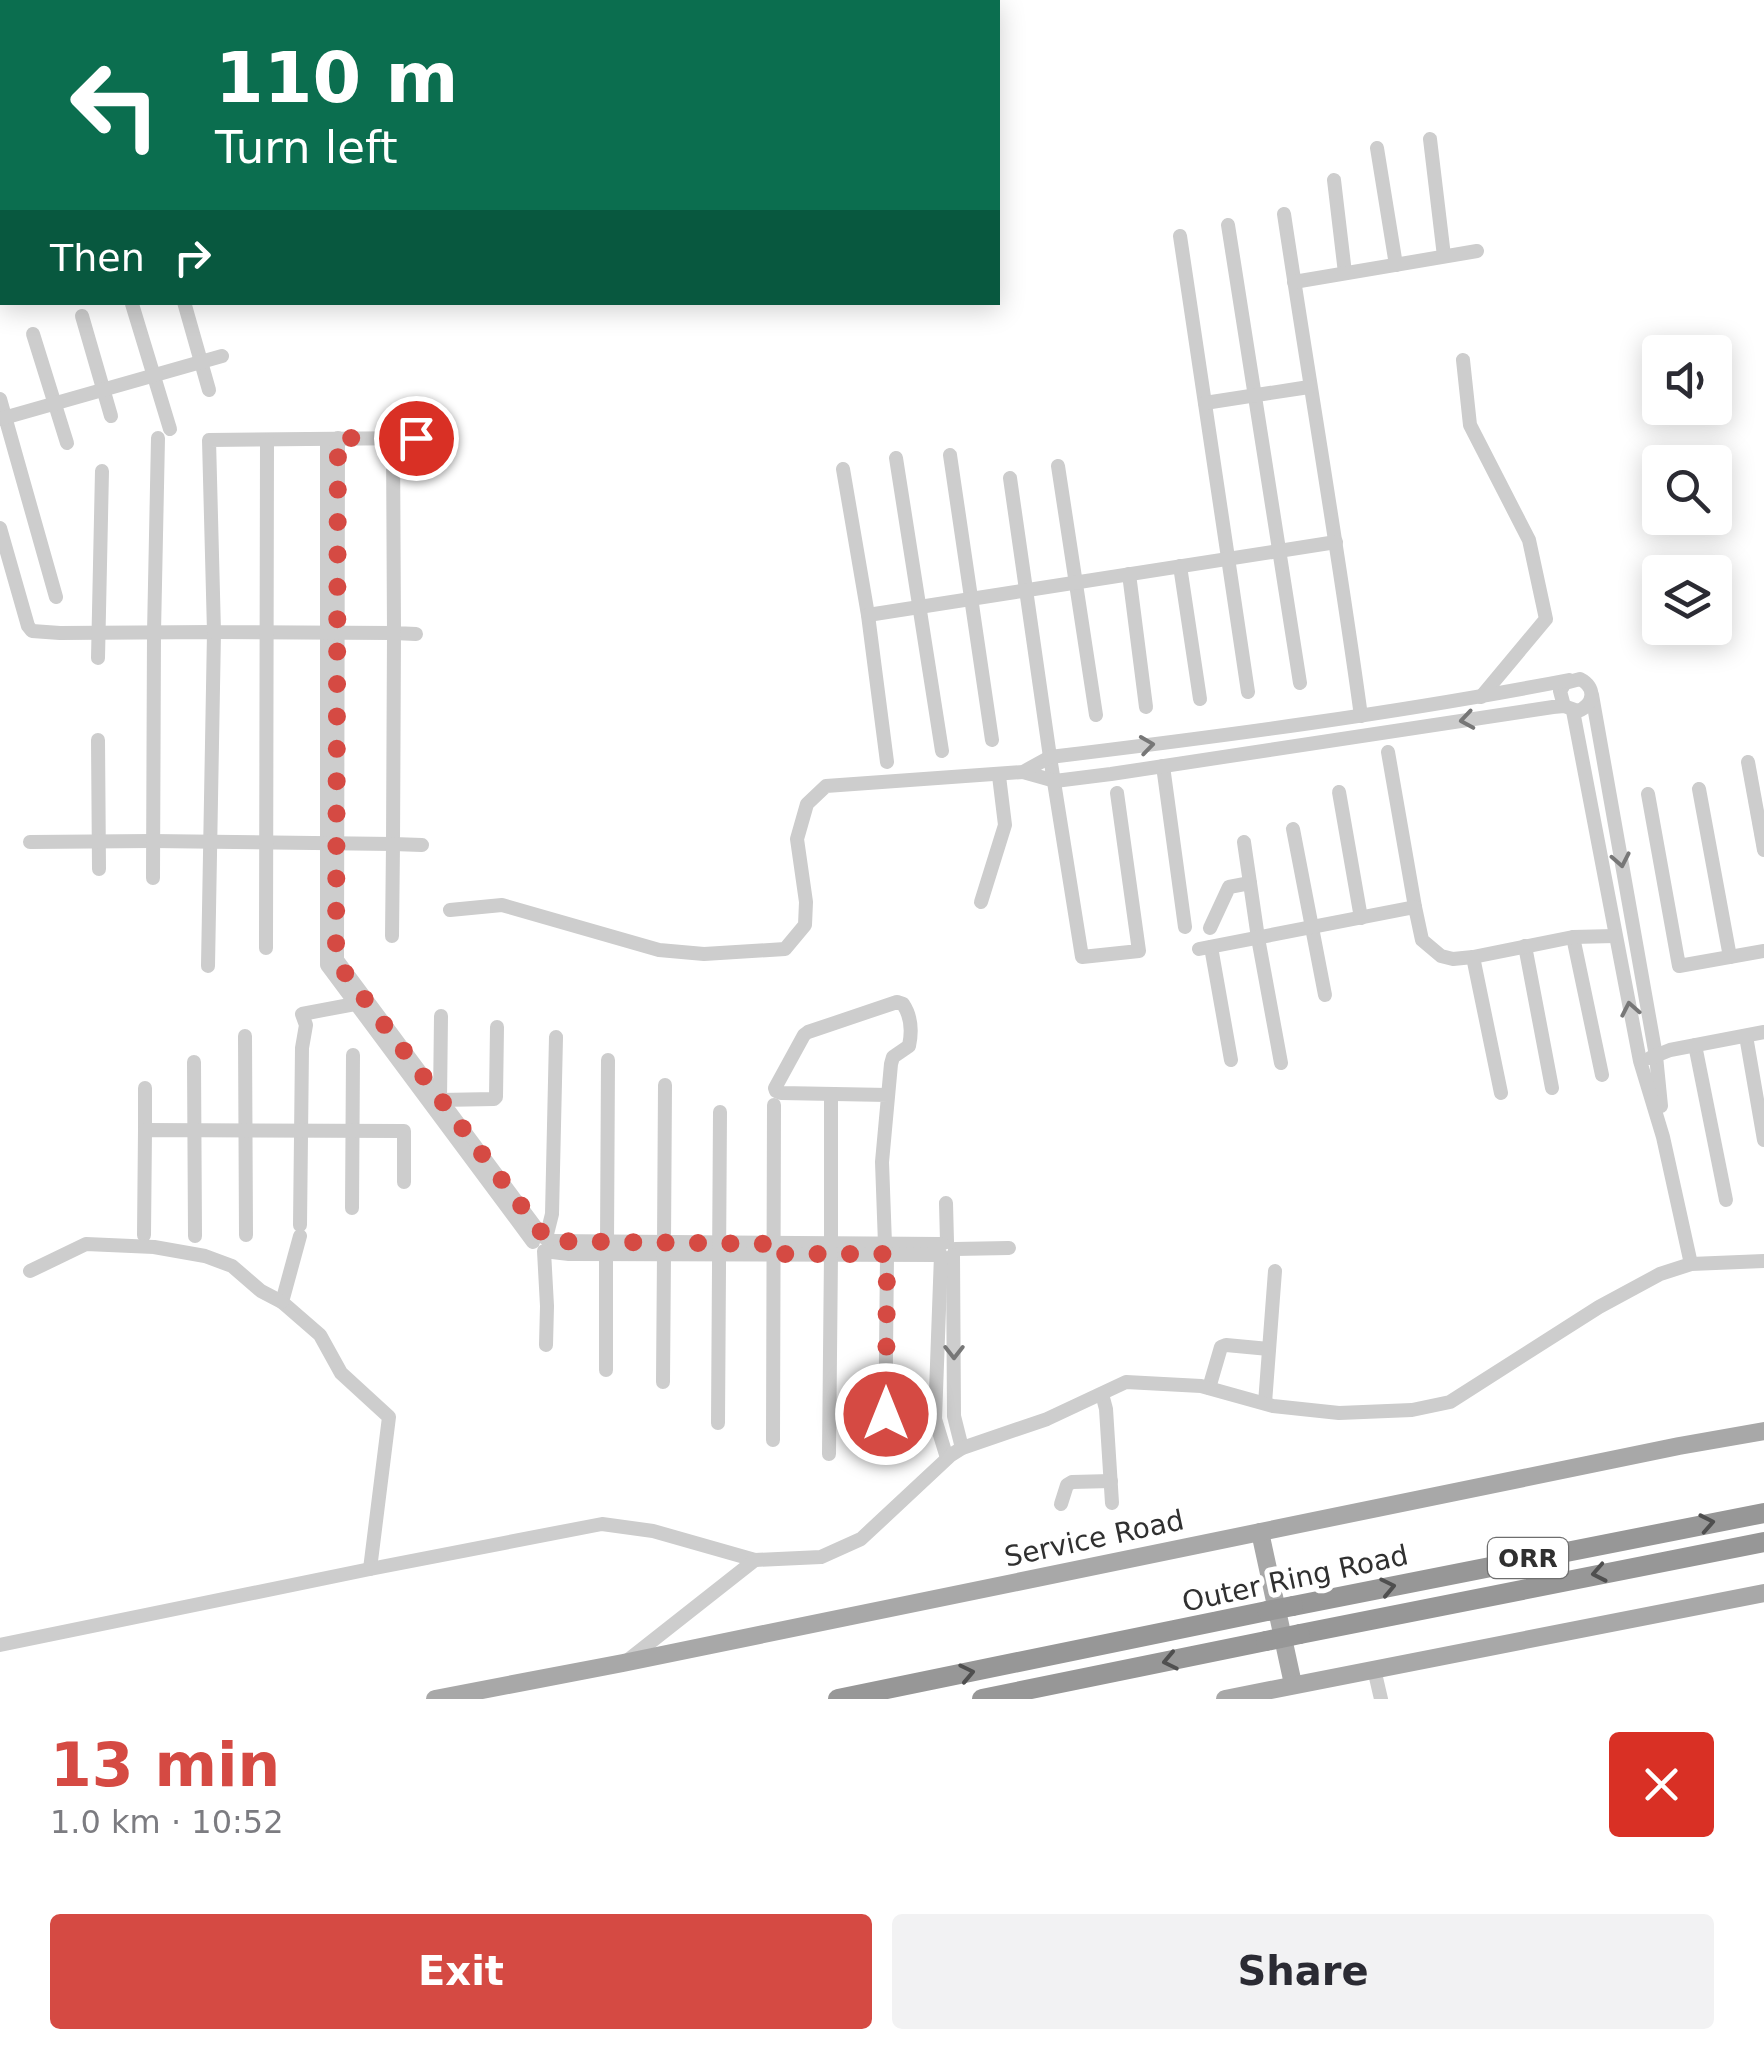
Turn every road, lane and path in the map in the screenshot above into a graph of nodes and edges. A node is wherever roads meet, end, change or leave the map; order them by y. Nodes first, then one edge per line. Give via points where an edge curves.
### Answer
1 (1430, 139) dead end
2 (1377, 148) dead end
3 (1334, 180) dead end
4 (1284, 214) dead end
5 (1228, 225) dead end
6 (1180, 236) dead end
7 (1478, 251) dead end
8 (1444, 256) junction
9 (1396, 264) junction
10 (1345, 273) junction
11 (1294, 282) junction
12 (132, 305) edge
13 (185, 305) edge
14 (82, 316) dead end
15 (33, 334) dead end
16 (222, 356) dead end
17 (1463, 360) dead end
18 (202, 362) junction
19 (154, 376) junction
20 (1309, 387) junction
21 (104, 390) junction
22 (210, 390) dead end
23 (1256, 395) junction
24 (0, 399) edge
25 (1205, 402) junction
26 (54, 403) junction
27 (111, 416) dead end
28 (3, 418) edge
29 (393, 438) junction
30 (416, 438) dead end
31 (332, 439) junction
32 (267, 440) junction
33 (67, 443) dead end
34 (950, 455) dead end
35 (896, 458) dead end
36 (1058, 466) dead end
37 (844, 469) dead end
38 (102, 471) dead end
39 (1010, 478) dead end
40 (0, 528) edge
41 (1336, 542) junction
42 (1281, 550) junction
43 (1227, 559) junction
44 (1180, 566) junction
45 (1129, 574) junction
46 (1077, 582) junction
47 (1026, 590) junction
48 (56, 596) dead end
49 (970, 599) junction
50 (920, 607) junction
51 (868, 615) junction
52 (214, 632) junction
53 (332, 632) junction
54 (154, 633) junction
55 (266, 633) junction
56 (394, 633) junction
57 (98, 634) junction
58 (416, 634) dead end
59 (98, 658) dead end
60 (1569, 680) junction
61 (1300, 682) dead end
62 (1248, 692) dead end
63 (1592, 696) junction
64 (1480, 697) junction
65 (1200, 699) dead end
66 (1146, 706) dead end
67 (1568, 708) junction
68 (1096, 715) dead end
69 (1361, 716) junction
70 (1199, 738) junction
71 (98, 740) dead end
72 (992, 740) dead end
73 (942, 751) dead end
74 (1388, 752) dead end
75 (1050, 758) junction
76 (1203, 761) junction
77 (887, 762) dead end
78 (1748, 762) dead end
79 (1164, 766) junction
80 (1023, 772) junction
81 (999, 776) junction
82 (1055, 780) junction
83 (1699, 788) dead end
84 (1339, 792) dead end
85 (1117, 794) dead end
86 (1648, 794) dead end
87 (1613, 818) junction
88 (1593, 821) junction
89 (1293, 829) dead end
90 (98, 841) junction
91 (152, 841) junction
92 (30, 842) dead end
93 (210, 842) junction
94 (1244, 842) dead end
95 (265, 844) junction
96 (331, 844) junction
97 (393, 844) junction
98 (422, 844) dead end
99 (1764, 850) edge
100 (100, 869) dead end
101 (153, 878) dead end
102 (1250, 883) junction
103 (981, 902) dead end
104 (1416, 907) junction
105 (450, 910) dead end
106 (1361, 918) junction
107 (1185, 928) dead end
108 (1210, 928) dead end
109 (1310, 928) junction
110 (1634, 929) junction
111 (1615, 930) junction
112 (392, 936) dead end
113 (1573, 937) junction
114 (1258, 938) junction
115 (1525, 946) junction
116 (266, 948) dead end
117 (1764, 951) edge
118 (1474, 957) junction
119 (1730, 957) junction
120 (208, 966) dead end
121 (1325, 995) dead end
122 (355, 1004) junction
123 (441, 1016) dead end
124 (497, 1027) dead end
125 (1764, 1032) edge
126 (245, 1036) dead end
127 (556, 1036) dead end
128 (1746, 1036) junction
129 (1696, 1045) junction
130 (353, 1056) dead end
131 (1656, 1056) junction
132 (608, 1060) dead end
133 (1231, 1060) dead end
134 (1640, 1061) junction
135 (194, 1062) dead end
136 (1281, 1063) dead end
137 (1602, 1075) dead end
138 (665, 1085) dead end
139 (145, 1088) dead end
140 (1552, 1088) dead end
141 (1501, 1093) dead end
142 (888, 1095) junction
143 (440, 1100) junction
144 (831, 1101) dead end
145 (774, 1105) dead end
146 (720, 1112) dead end
147 (145, 1130) junction
148 (194, 1130) junction
149 (247, 1130) junction
150 (300, 1131) junction
151 (354, 1131) junction
152 (1664, 1136) junction
153 (1764, 1140) edge
154 (404, 1182) dead end
155 (1726, 1200) dead end
156 (946, 1202) dead end
157 (352, 1208) dead end
158 (144, 1235) dead end
159 (246, 1235) dead end
160 (196, 1236) dead end
161 (543, 1242) junction
162 (607, 1248) junction
163 (664, 1248) junction
164 (1009, 1248) dead end
165 (719, 1249) junction
166 (774, 1249) junction
167 (831, 1249) junction
168 (886, 1249) junction
169 (948, 1249) junction
170 (1764, 1261) edge
171 (1691, 1264) junction
172 (30, 1271) dead end
173 (1275, 1271) dead end
174 (282, 1302) junction
175 (546, 1345) dead end
176 (1269, 1350) junction
177 (606, 1370) dead end
178 (663, 1382) dead end
179 (1209, 1388) junction
180 (1102, 1394) junction
181 (1265, 1404) junction
182 (718, 1423) dead end
183 (1764, 1431) edge
184 (773, 1440) dead end
185 (962, 1448) junction
186 (830, 1454) dead end
187 (885, 1454) dead end
188 (947, 1458) junction
189 (1111, 1480) junction
190 (1112, 1503) dead end
191 (1061, 1504) dead end
192 (1764, 1513) edge
193 (1260, 1532) junction
194 (1764, 1542) edge
195 (755, 1560) junction
196 (370, 1569) junction
197 (1764, 1593) edge
198 (0, 1645) edge
199 (623, 1663) junction
200 (1374, 1668) junction
201 (1293, 1684) junction
202 (445, 1698) edge
203 (838, 1699) edge
204 (982, 1699) edge
205 (1225, 1699) edge
206 (1381, 1699) edge

1 - 8 street
2 - 9 street
3 - 10 street
4 - 11 street
5 - 23 street
6 - 25 street
7 - 8 street
8 - 9 street
9 - 10 street
10 - 11 street
11 - 20 street
12 - 19 street
13 - 18 street
14 - 21 street
15 - 26 street
16 - 18 street
17 - 64 street via 1470,425 1528,540 1546,618
18 - 19 street
18 - 22 street
19 - 21 street
19 - 54 street via 164,434
20 - 23 street
20 - 41 street
21 - 26 street
21 - 27 street
23 - 25 street
23 - 42 street
24 - 28 street
25 - 43 street
26 - 28 street
26 - 33 street
28 - 48 street
29 - 30 street
29 - 31 street
29 - 56 street
31 - 32 street
31 - 53 street
32 - 52 street via 209,440
32 - 55 street
34 - 49 street
35 - 50 street
36 - 46 street
37 - 51 street
38 - 57 street
39 - 47 street
40 - 57 street via 32,631
41 - 42 street
41 - 69 street
42 - 43 street
42 - 61 street
43 - 44 street
43 - 62 street
44 - 45 street
44 - 65 street
45 - 46 street
45 - 66 street
46 - 47 street
46 - 68 street
47 - 49 street
47 - 75 street
49 - 50 street
49 - 72 street
50 - 51 street
50 - 73 street
51 - 77 street
52 - 54 street
52 - 55 street
52 - 93 street
53 - 55 street
53 - 56 street
53 - 96 street
54 - 57 street
54 - 91 street
55 - 95 street
56 - 58 street
56 - 97 street
57 - 59 street
60 - 63 street via 1585,682
60 - 64 street
60 - 67 street via 1560,691
63 - 67 street via 1583,709
63 - 87 street
64 - 69 street
67 -> 76 street
67 - 88 street
69 - 70 street
75 -> 70 street
70 - 76 street
71 - 90 street
74 - 104 street
75 - 80 street
75 - 82 street
76 - 79 street
78 - 99 street
79 - 82 street
79 - 107 street
80 - 81 street
80 - 82 street
81 - 103 street via 1005,825
81 - 105 street via 826,786 807,804 797,838 805,925 785,949 658,950 502,905
82 - 85 street via 1082,957 1139,951
83 - 119 street
84 - 106 street
86 - 119 street via 1679,966
87 - 88 street
87 -> 110 street
88 - 111 street
89 - 109 street
90 - 91 street
90 - 92 street
90 - 100 street
91 - 93 street
91 - 101 street
93 - 95 street
93 - 120 street
94 - 102 street
95 - 96 street
95 - 116 street
96 - 97 street
96 - 122 street via 327,965
96 - 143 street via 339,965
97 - 98 street
97 - 112 street
102 - 108 street via 1229,887
102 - 114 street
104 - 106 street
104 - 118 street via 1429,948 1453,959
106 - 109 street
109 - 114 street
109 - 121 street
110 - 111 street
110 - 131 street
111 - 113 street
134 -> 111 street
113 - 115 street
113 - 137 street
114 - 133 street via 1205,948
114 - 136 street
115 - 118 street
115 - 140 street
117 - 119 street
118 - 141 street
122 - 150 street via 302,1014
122 - 161 street
123 - 143 street
124 - 143 street via 494,1100
125 - 128 street
126 - 149 street
127 - 161 street via 552,1214
128 - 129 street
128 - 153 street
129 - 131 street
129 - 155 street
130 - 151 street
131 - 134 street
131 - 152 street
132 - 162 street
134 - 152 street
135 - 148 street
138 - 163 street
139 - 147 street
142 - 142 street via 781,1093 775,1088 808,1032 897,1002 910,1016 910,1040 892,1060
142 - 168 street via 882,1162
143 - 161 street
144 - 167 street
145 - 166 street
146 - 165 street
147 - 148 street
147 - 158 street
148 - 149 street
148 - 160 street
149 - 150 street
149 - 159 street
150 - 151 street
150 - 174 street via 300,1231
151 - 154 street via 404,1131
151 - 157 street
152 - 171 street
156 - 169 street
161 - 162 street
161 - 175 street
162 - 163 street
162 - 177 street
163 - 165 street
163 - 178 street
164 - 169 street
165 - 166 street
165 - 182 street
166 - 167 street
166 - 184 street
167 - 168 street
167 - 186 street
168 - 169 street
168 - 187 street
169 -> 185 street via 954,1416
169 - 188 street via 935,1418
170 - 171 street
171 - 181 street via 1646,1281 1450,1402 1338,1414
172 - 174 street via 86,1244 154,1247 232,1266
173 - 176 street
174 - 196 street via 320,1335 341,1374 389,1417
176 - 179 street via 1221,1347
176 - 181 street
179 - 180 street via 1126,1382
179 - 181 street
180 - 185 street
180 - 189 street
183 - 193 main road, Service Road
185 - 188 street
188 - 195 street via 860,1538 821,1557
189 - 190 street
189 - 191 street via 1072,1482
203 -> 192 highway, Outer Ring Road / ORR, bridge
193 - 199 main road, Service Road
193 - 201 main road
194 -> 204 highway, Outer Ring Road / ORR, bridge
195 - 196 street via 602,1524
195 - 199 street
196 - 198 street
197 - 200 main road
199 - 202 main road, Service Road
200 - 201 main road
200 - 206 street
201 - 205 main road

